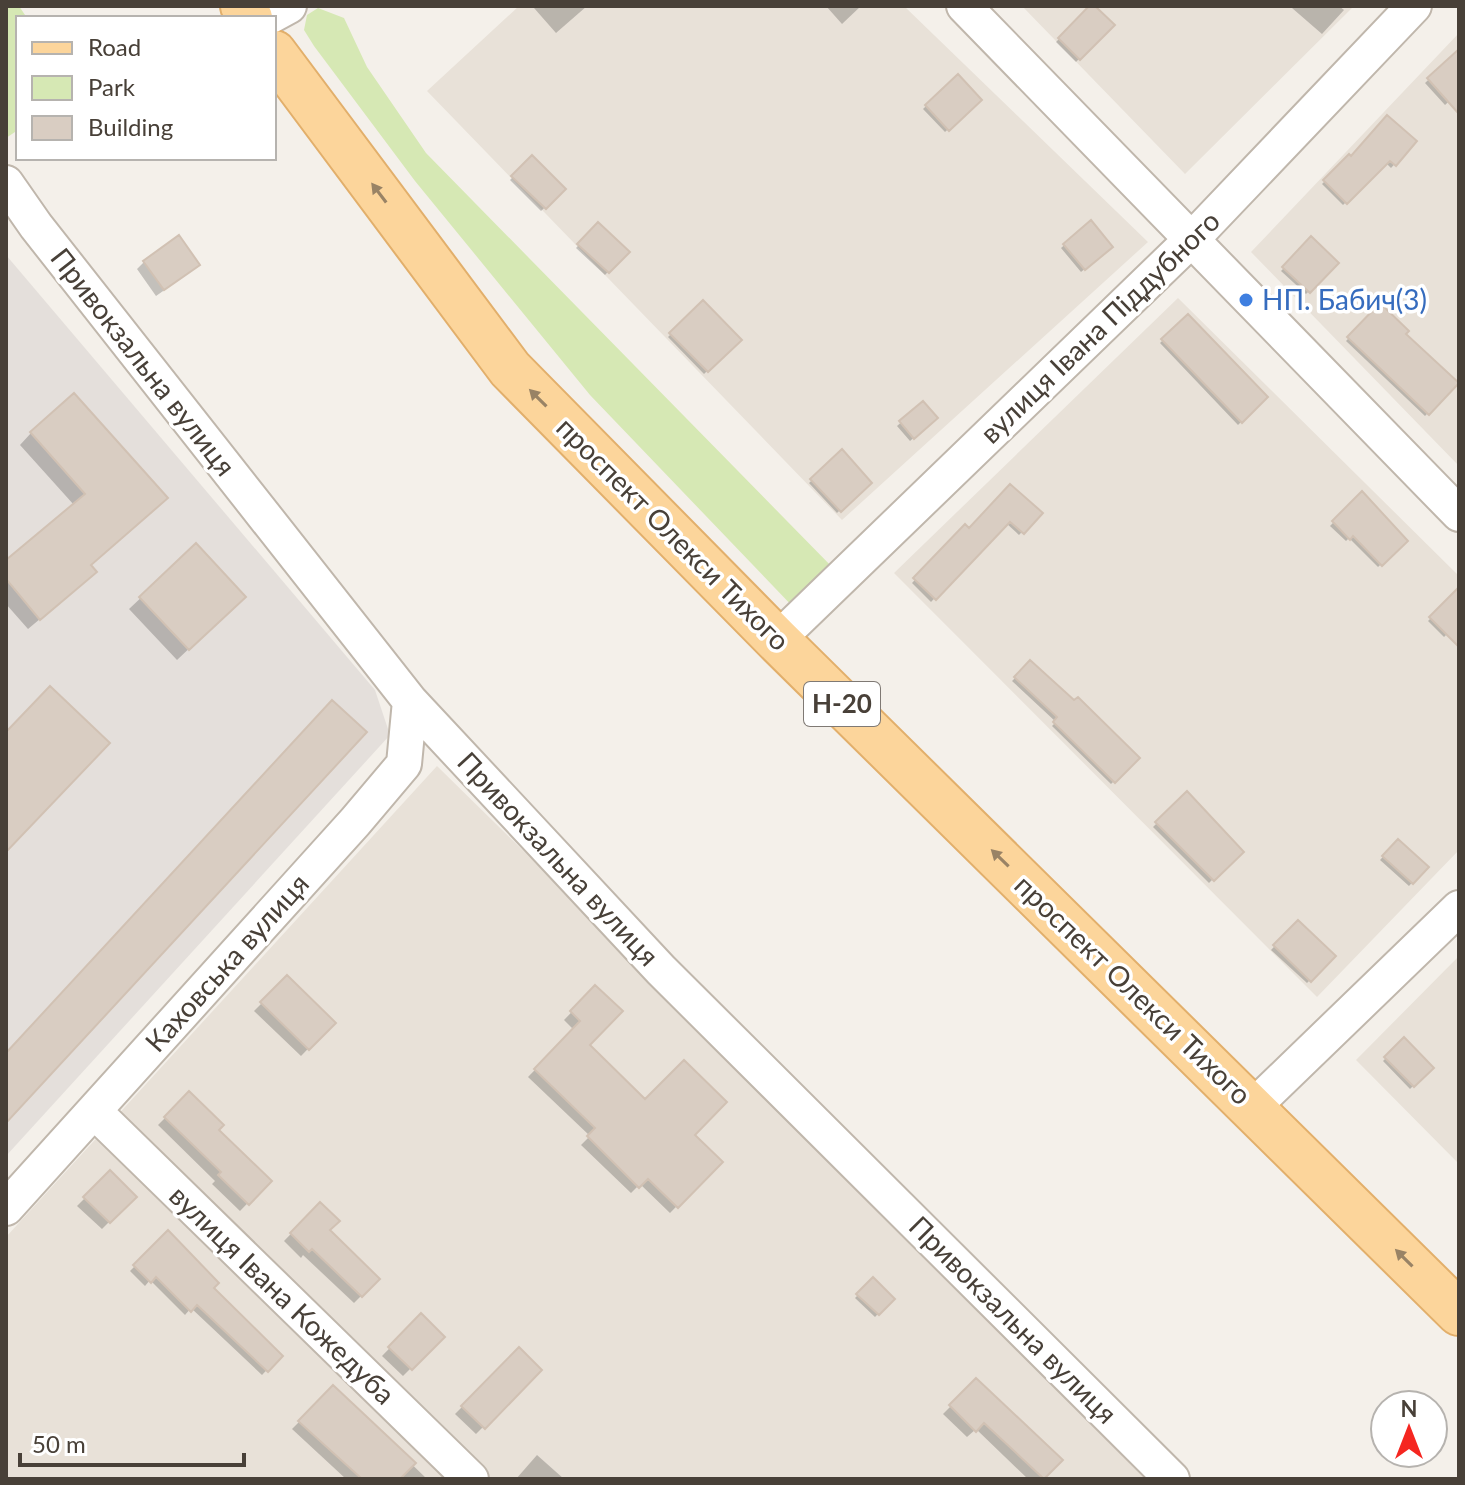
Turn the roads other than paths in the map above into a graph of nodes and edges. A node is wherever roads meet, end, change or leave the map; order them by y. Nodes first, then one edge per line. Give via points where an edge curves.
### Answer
1 (289, 6) edge
2 (964, 6) edge
3 (1414, 6) edge
4 (271, 16) edge
5 (276, 56) edge
6 (6, 183) edge
7 (1192, 239) junction
8 (1459, 514) edge
9 (777, 640) junction
10 (410, 701) junction
11 (1459, 908) edge
12 (1253, 1107) junction
13 (94, 1111) junction
14 (6, 1208) edge
15 (1459, 1313) edge
16 (471, 1479) edge
17 (1172, 1479) edge

1 - 4 street
2 - 7 street
3 - 7 street, вулиця Івана Піддубного
9 -> 5 main road, проспект Олекси Тихого / Н-20 via 510,369
6 - 10 street, Привокзальна вулиця
7 - 8 street
7 - 9 street, вулиця Івана Піддубного
12 -> 9 main road, проспект Олекси Тихого / Н-20
10 - 13 street, Каховська вулиця via 404,764
10 - 17 street, Привокзальна вулиця via 661,970
11 - 12 street
15 -> 12 main road, проспект Олекси Тихого / Н-20
13 - 14 street, Каховська вулиця
13 - 16 street, вулиця Івана Кожедуба

